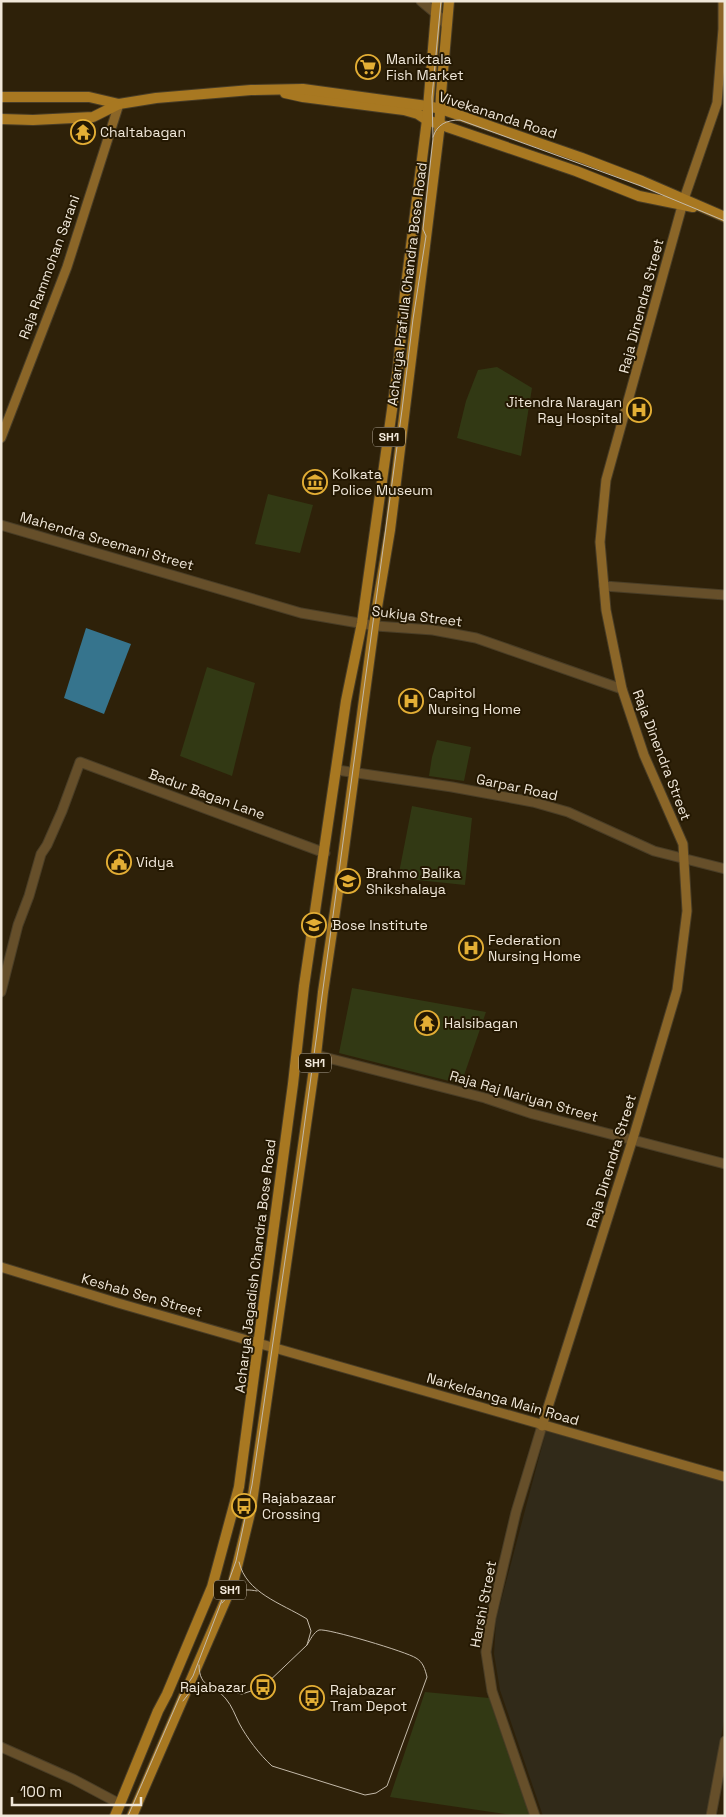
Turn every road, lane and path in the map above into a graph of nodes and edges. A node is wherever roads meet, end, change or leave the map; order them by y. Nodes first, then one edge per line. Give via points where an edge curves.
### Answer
1 (421, 1) edge
2 (437, 1) edge
3 (449, 1) edge
4 (723, 1) edge
5 (436, 14) junction
6 (446, 25) junction
7 (276, 90) junction
8 (1, 97) edge
9 (119, 104) junction
10 (427, 106) junction
11 (441, 110) junction
12 (1, 119) edge
13 (427, 120) junction
14 (440, 123) junction
15 (684, 202) junction
16 (725, 217) edge
17 (1, 438) edge
18 (1, 525) edge
19 (205, 584) joint
20 (604, 586) junction
21 (725, 595) edge
22 (362, 623) junction
23 (374, 625) junction
24 (622, 689) junction
25 (346, 701) joint
26 (337, 770) junction
27 (354, 776) junction
28 (325, 852) junction
29 (684, 859) junction
30 (725, 869) edge
31 (1, 992) edge
32 (316, 1055) junction
33 (633, 1140) junction
34 (725, 1164) edge
35 (1, 1267) edge
36 (259, 1343) junction
37 (274, 1348) junction
38 (542, 1426) junction
39 (725, 1477) edge
40 (725, 1741) edge
41 (1, 1747) edge
42 (120, 1804) junction
43 (115, 1816) edge
44 (132, 1816) edge
45 (535, 1816) edge
46 (711, 1816) edge

1 - 5 street
2 - 5 main road, Acharya Prafulla Chandra Bose Road / SH1
3 - 6 main road, Acharya Prafulla Chandra Bose Road / SH1
4 - 15 main road, Raja Dinendra Street via 716,103
5 - 6 street
5 - 10 main road, Acharya Prafulla Chandra Bose Road / SH1
6 - 11 main road, Acharya Prafulla Chandra Bose Road / SH1
7 - 9 main road, Vivekananda Road via 156,98
7 - 10 main road, Vivekananda Road via 303,89
7 - 13 main road, Vivekananda Road via 302,97 404,110
8 - 9 main road, Vivekananda Road via 89,97
9 - 12 main road, Vivekananda Road via 93,118
9 - 17 main road, Raja Rammohan Sarani via 66,267
10 - 11 main road, Vivekananda Road
10 - 13 main road, Acharya Prafulla Chandra Bose Road / SH1
11 - 14 main road, Acharya Prafulla Chandra Bose Road / SH1
11 - 15 main road, Vivekananda Road via 582,158
13 - 14 main road, Vivekananda Road
13 - 22 main road, Acharya Prafulla Chandra Bose Road / SH1 via 398,367
14 - 15 main road, Vivekananda Road via 639,196
14 - 23 main road, Acharya Prafulla Chandra Bose Road / SH1 via 390,530
15 - 16 main road, Vivekananda Road
15 - 20 main road, Raja Dinendra Street via 606,480 600,542
18 - 19 street, Mahendra Sreemani Street
19 - 22 street, Sukiya Street via 302,613
20 - 21 street
20 - 24 main road, Raja Dinendra Street
22 - 23 street, Sukiya Street
22 - 25 main road, Acharya Prafulla Chandra Bose Road / SH1
23 - 24 street, Sukiya Street via 476,638
23 - 27 main road, Acharya Prafulla Chandra Bose Road / SH1
24 - 29 main road, Raja Dinendra Street via 644,755 683,844
25 - 26 main road, Acharya Jagadish Chandra Bose Road
26 - 27 street, Garpar Road
26 - 28 main road, Acharya Jagadish Chandra Bose Road
27 - 29 street, Garpar Road via 452,787 533,802 568,812 654,851
27 - 32 main road, SH1
28 - 31 street, Badur Bagan Lane via 80,762 62,811 41,854
28 - 36 main road, Acharya Jagadish Chandra Bose Road via 304,986
29 - 30 street, Garpar Road
29 - 33 main road, Raja Dinendra Street via 687,911 677,990
32 - 33 street, Raja Raj Nariyan Street
32 - 37 main road, SH1
33 - 34 street, Raja Raj Nariyan Street
33 - 38 main road, Raja Dinendra Street
35 - 36 main road, Keshab Sen Street
36 - 37 main road, Keshab Sen Street
36 - 42 main road, Acharya Jagadish Chandra Bose Road via 239,1487 212,1587
37 - 38 main road, Narkeldanga Main Road
37 - 44 main road, SH1 via 251,1509 232,1583
38 - 39 main road, Narkeldanga Main Road
38 - 45 street, Harshi Street via 514,1520 486,1652 492,1691
40 - 46 street
41 - 42 street
42 - 43 main road, Acharya Jagadish Chandra Bose Road

